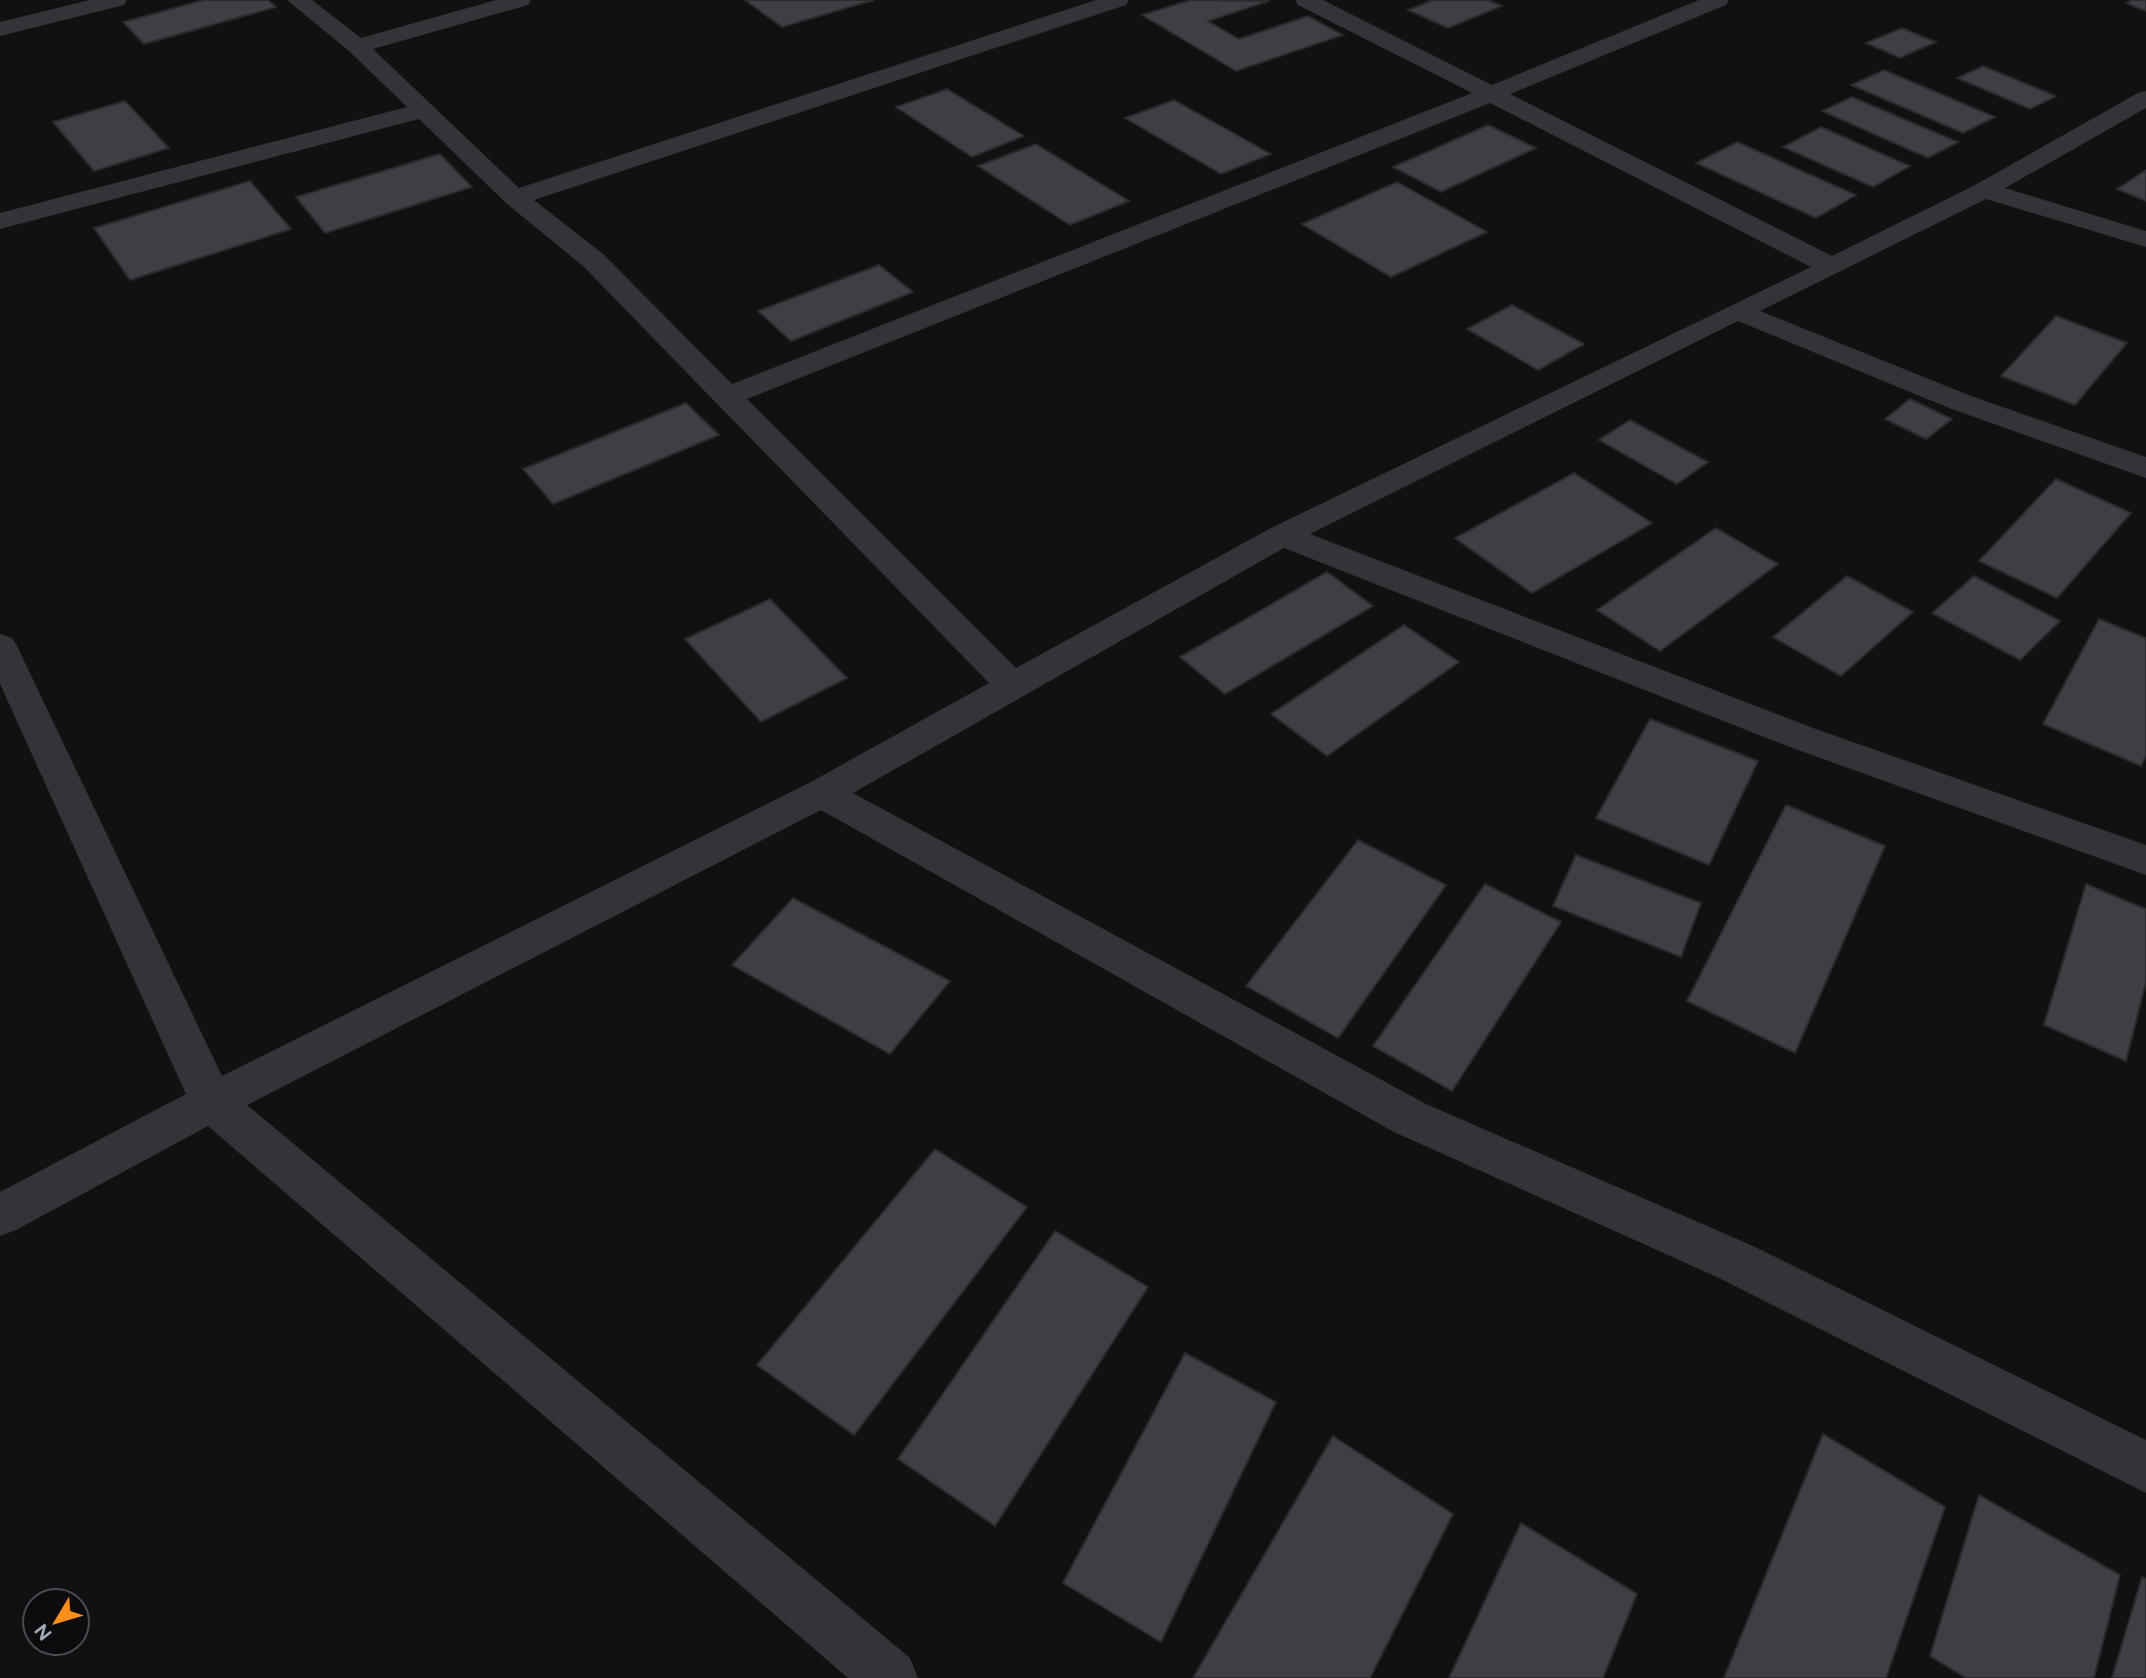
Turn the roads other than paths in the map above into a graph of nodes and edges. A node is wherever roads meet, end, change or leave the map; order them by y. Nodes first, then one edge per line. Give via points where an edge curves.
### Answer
1 (116, 0) edge
2 (298, 0) edge
3 (520, 0) edge
4 (1118, 0) edge
5 (1306, 0) edge
6 (1718, 0) edge
7 (0, 29) edge
8 (357, 46) junction
9 (1489, 95) junction
10 (2146, 99) edge
11 (424, 110) junction
12 (1984, 190) junction
13 (515, 198) junction
14 (0, 221) edge
15 (2146, 239) edge
16 (1832, 267) junction
17 (1737, 311) junction
18 (727, 396) junction
19 (2146, 468) edge
20 (1282, 535) junction
21 (0, 646) edge
22 (1011, 684) junction
23 (822, 793) junction
24 (2146, 860) edge
25 (212, 1102) junction
26 (0, 1215) edge
27 (2146, 1467) edge
28 (890, 1678) edge

1 - 7 street
2 - 8 street
3 - 8 street
4 - 13 street
5 - 9 street
6 - 9 street
8 - 11 street
9 - 16 street
9 - 18 street
10 - 12 street
11 - 13 street
11 - 14 street
12 - 15 street
12 - 16 street
13 - 18 street via 593,260
16 - 17 street
17 - 19 street via 1960,402
17 - 20 street
18 - 22 street
20 - 22 street
20 - 24 street via 1800,737
21 - 25 street
22 - 23 street
23 - 25 street
23 - 27 street via 1410,1118 1734,1261
25 - 26 street
25 - 28 street

